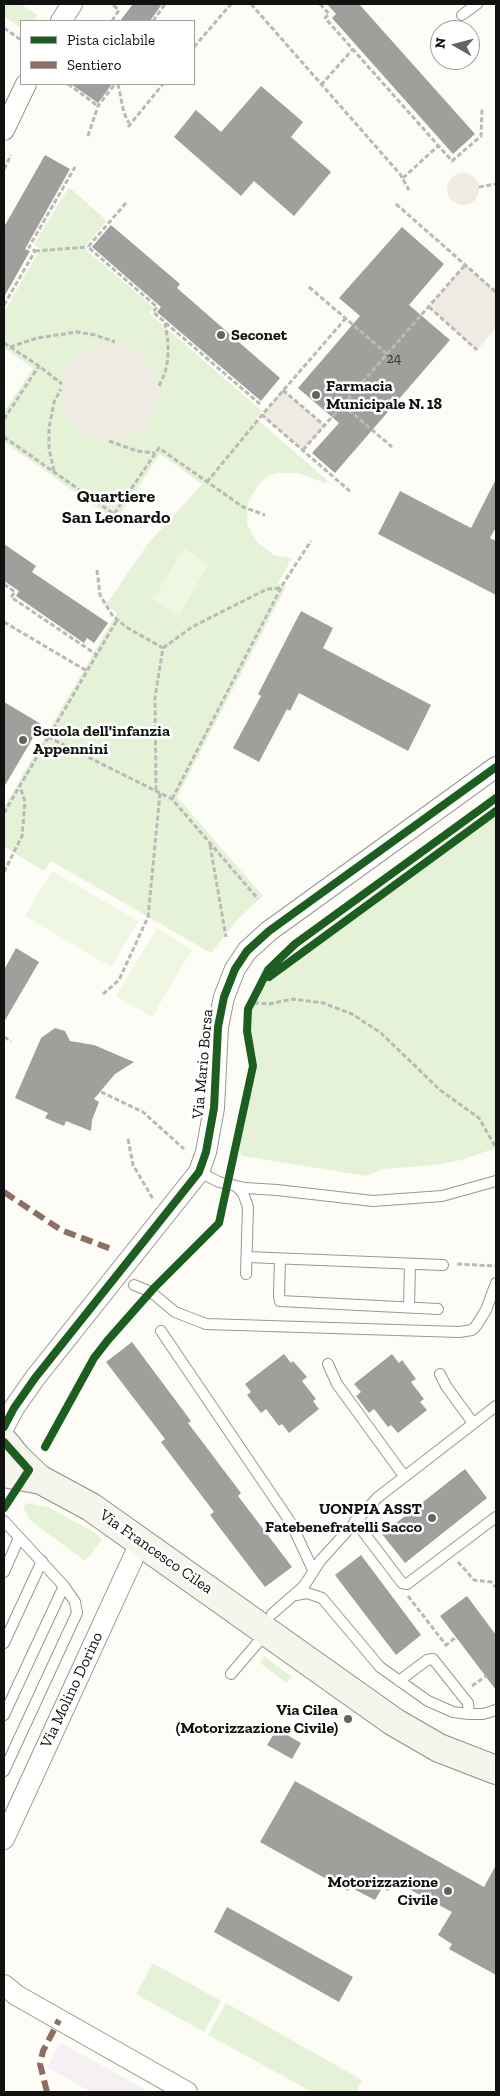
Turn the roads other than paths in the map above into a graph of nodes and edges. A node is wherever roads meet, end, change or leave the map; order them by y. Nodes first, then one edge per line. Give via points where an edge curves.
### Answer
1 (72, 4) edge
2 (477, 4) edge
3 (462, 15) dead end
4 (62, 20) edge
5 (26, 85) edge
6 (4, 130) edge
7 (496, 767) edge
8 (199, 1172) junction
9 (496, 1180) edge
10 (237, 1187) junction
11 (247, 1257) junction
12 (280, 1258) junction
13 (410, 1264) junction
14 (443, 1265) road end
15 (246, 1274) dead end
16 (496, 1283) edge
17 (134, 1285) dead end
18 (409, 1307) junction
19 (438, 1309) dead end
20 (160, 1331) dead end
21 (328, 1364) dead end
22 (440, 1374) dead end
23 (35, 1378) junction
24 (4, 1398) edge
25 (496, 1406) edge
26 (473, 1423) junction
27 (4, 1427) edge
28 (4, 1442) edge
29 (4, 1473) edge
30 (404, 1476) junction
31 (40, 1480) junction
32 (496, 1517) edge
33 (356, 1521) junction
34 (4, 1522) edge
35 (20, 1538) junction
36 (141, 1541) junction
37 (42, 1561) junction
38 (313, 1570) junction
39 (4, 1572) edge
40 (64, 1586) junction
41 (296, 1595) junction
42 (269, 1623) junction
43 (4, 1643) edge
44 (231, 1674) dead end
45 (399, 1681) junction
46 (496, 1710) edge
47 (469, 1714) junction
48 (4, 1715) edge
49 (496, 1770) edge
50 (4, 1771) edge
51 (4, 1839) edge
52 (4, 1985) edge
53 (187, 2092) edge

1 - 4 street
2 - 3 lane
5 - 6 street
7 - 8 street, Via Mario Borsa via 269,931 247,951 235,969 224,997 218,1027 214,1108
8 - 10 lane
8 - 23 street, Via Mario Borsa
9 - 10 lane via 442,1196 395,1201 353,1200
10 - 11 lane via 248,1207
11 - 12 lane
11 - 15 lane
12 - 13 lane
12 - 18 lane via 280,1301
13 - 14 lane
13 - 18 lane
16 - 17 lane via 476,1326 459,1332 206,1324 176,1312 150,1292
18 - 19 lane
20 - 38 lane via 291,1523
21 - 30 lane via 337,1384
22 - 26 lane
23 - 24 street, Via Mario Borsa
23 - 27 street, Via Mario Borsa
25 - 26 lane
26 - 30 lane
28 - 31 street, Via Francesco Cilea
29 - 31 street, Via Francesco Cilea
30 - 33 lane
31 - 36 street, Via Francesco Cilea via 91,1507
32 - 33 lane via 410,1583 402,1583
33 - 38 lane
34 - 35 lane
35 - 37 lane
35 - 39 lane
36 - 42 street, Via Francesco Cilea
36 - 51 street, Via Molino Dorino
37 - 40 lane
37 - 43 lane
38 - 41 lane
40 - 48 lane
40 - 50 lane via 77,1607 75,1620
41 - 42 lane
41 - 45 lane via 307,1593 322,1598 370,1656
42 - 44 lane
42 - 49 street, Via Francesco Cilea via 376,1710 439,1748
45 - 47 lane via 441,1708
45 - 47 lane via 432,1659 468,1703
46 - 47 lane
52 - 53 street via 16,1995

